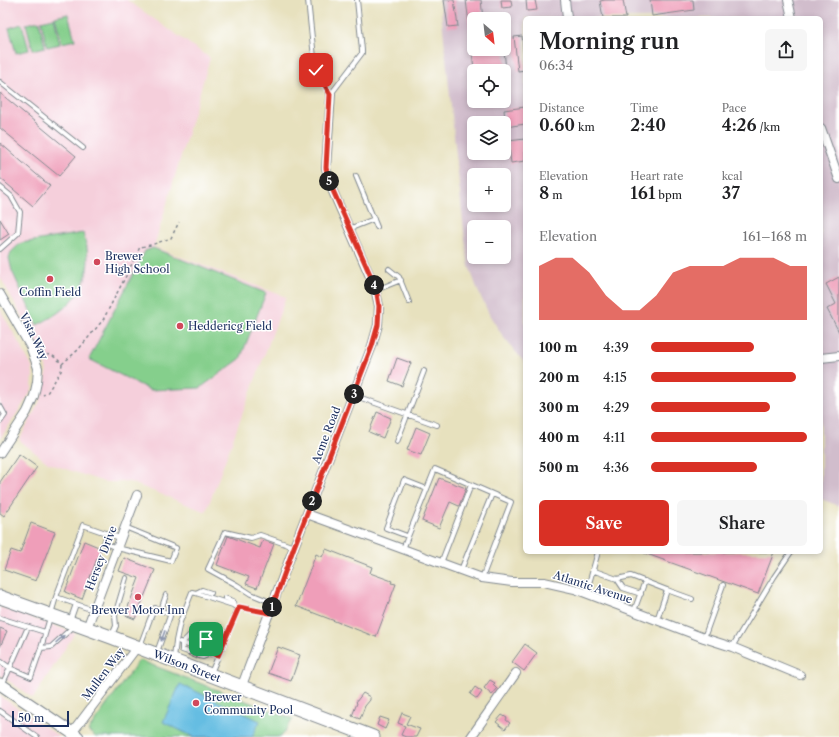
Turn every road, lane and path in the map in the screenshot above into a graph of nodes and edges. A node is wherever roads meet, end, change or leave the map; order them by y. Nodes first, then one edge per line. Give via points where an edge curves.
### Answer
1 (308, 0) edge
2 (357, 0) edge
3 (565, 0) edge
4 (788, 0) edge
5 (567, 16) edge
6 (792, 16) edge
7 (0, 82) edge
8 (330, 94) junction
9 (823, 134) edge
10 (83, 148) dead end
11 (356, 176) dead end
12 (839, 179) edge
13 (0, 186) edge
14 (374, 219) junction
15 (179, 222) dead end
16 (377, 227) dead end
17 (350, 229) junction
18 (0, 249) edge
19 (389, 269) dead end
20 (401, 280) junction
21 (376, 290) junction
22 (1, 297) edge
23 (409, 302) dead end
24 (33, 356) junction
25 (839, 356) edge
26 (823, 358) edge
27 (62, 364) junction
28 (424, 371) dead end
29 (354, 395) junction
30 (33, 399) junction
31 (0, 406) edge
32 (407, 414) junction
33 (0, 422) edge
34 (437, 425) dead end
35 (397, 442) dead end
36 (0, 453) edge
37 (471, 485) junction
38 (427, 489) junction
39 (492, 494) junction
40 (137, 495) dead end
41 (307, 514) junction
42 (125, 527) junction
43 (108, 533) junction
44 (407, 536) junction
45 (120, 538) junction
46 (294, 547) junction
47 (116, 548) junction
48 (403, 549) junction
49 (597, 554) edge
50 (790, 554) edge
51 (441, 563) junction
52 (461, 570) junction
53 (592, 570) junction
54 (126, 578) dead end
55 (482, 578) junction
56 (617, 579) junction
57 (645, 581) junction
58 (723, 585) dead end
59 (667, 590) junction
60 (196, 593) junction
61 (211, 593) dead end
62 (586, 594) junction
63 (640, 594) junction
64 (166, 595) dead end
65 (0, 597) edge
66 (56, 597) junction
67 (225, 598) dead end
68 (692, 599) dead end
69 (274, 603) junction
70 (76, 604) junction
71 (237, 606) junction
72 (94, 610) junction
73 (161, 610) junction
74 (634, 612) junction
75 (270, 613) junction
76 (51, 615) junction
77 (0, 618) edge
78 (657, 620) junction
79 (77, 625) junction
80 (28, 626) junction
81 (45, 632) junction
82 (111, 637) junction
83 (704, 638) junction
84 (176, 641) junction
85 (182, 643) junction
86 (191, 646) dead end
87 (138, 647) junction
88 (732, 647) junction
89 (41, 648) junction
90 (201, 650) dead end
91 (188, 652) dead end
92 (212, 653) junction
93 (156, 654) junction
94 (199, 656) dead end
95 (218, 656) junction
96 (0, 661) edge
97 (173, 661) junction
98 (10, 668) junction
99 (516, 673) dead end
100 (210, 675) junction
101 (800, 675) dead end
102 (1, 685) edge
103 (242, 688) junction
104 (0, 711) edge
105 (73, 736) edge
106 (37, 737) edge
107 (373, 737) edge
108 (471, 737) edge

1 - 8 lane via 315,67
2 - 8 lane via 362,53
3 - 5 street
4 - 6 street
7 - 10 lane
8 - 17 street, Acme Road via 326,168
9 - 12 street
11 - 14 lane
13 - 18 lane via 11,196 20,212 18,233
14 - 16 lane
14 - 17 lane
15 - 27 path via 171,238 140,247 103,320 78,350
17 - 21 street, Acme Road
19 - 20 lane
20 - 21 lane
20 - 23 lane
21 - 29 street, Acme Road via 379,306 378,325
22 - 24 street, Vista Way via 30,346
24 - 27 path via 45,354 56,357
24 - 30 street, Vista Way via 38,368
25 - 26 street
27 - 30 path via 61,371 47,393
28 - 32 lane
29 - 32 lane
29 - 41 street, Acme Road
30 - 36 street, Vista Way
31 - 33 lane via 5,415
32 - 34 lane
32 - 35 lane
37 - 38 lane via 435,469
37 - 39 lane
37 - 51 lane
38 - 44 lane
38 - 44 lane via 404,480 386,528
39 - 52 lane
39 - 55 lane via 511,502
40 - 42 street, Hersey Drive
41 - 46 street, Acme Road
41 - 48 street, Atlantic Avenue
42 - 45 street, Hersey Drive
42 - 47 lane via 176,548 171,561
43 - 45 lane
43 - 47 lane via 104,543
43 - 66 lane via 83,525
44 - 48 lane
45 - 47 street, Hersey Drive
46 - 69 street, Acme Road
46 - 69 lane via 260,534 251,538 225,532 208,569 251,594
47 - 72 street, Hersey Drive
48 - 51 street, Atlantic Avenue
49 - 53 lane
50 - 88 lane
51 - 52 street, Atlantic Avenue
52 - 55 street, Atlantic Avenue
53 - 56 lane
53 - 62 lane
54 - 82 lane via 115,615 116,626
55 - 62 street, Atlantic Avenue via 512,582 544,582
56 - 57 lane via 631,576
56 - 63 lane via 623,588
57 - 59 lane
57 - 63 lane
58 - 83 lane
59 - 68 lane
59 - 78 lane
60 - 61 lane via 202,590
60 - 71 lane
60 - 84 lane via 192,592 180,622
62 - 74 street, Atlantic Avenue
63 - 74 lane
64 - 73 lane
65 - 76 main road, Wilson Street
66 - 70 lane
66 - 76 lane
67 - 71 lane
69 - 75 street, Acme Road
70 - 72 lane
70 - 79 lane
71 - 75 lane
71 - 95 lane
72 - 79 street, Hersey Drive
73 - 87 lane via 156,608
73 -> 93 lane via 170,616
74 - 78 street, Atlantic Avenue
75 - 103 street, Acme Road
76 - 79 main road, Wilson Street
76 - 81 lane
77 - 80 lane
78 - 83 street, Atlantic Avenue
79 - 82 main road, Wilson Street
89 -> 79 lane via 50,647
80 - 81 lane
80 - 98 lane
81 - 89 lane
82 - 87 main road, Wilson Street
83 - 88 street, Atlantic Avenue
84 - 85 lane
84 - 97 lane
85 - 86 lane
85 - 91 lane via 182,650
85 - 92 lane via 190,635 206,639
87 - 93 main road, Wilson Street
87 - 105 street, Mullen Way
88 - 101 street, Atlantic Avenue
89 - 98 lane via 31,677
90 - 92 lane
92 - 94 lane
92 - 95 lane
93 - 97 main road, Wilson Street
95 - 100 lane
96 - 98 lane
97 - 100 main road, Wilson Street
98 - 102 lane
99 - 108 street
100 - 103 main road, Wilson Street
102 - 105 main road
103 - 107 main road, Wilson Street
104 - 106 lane

